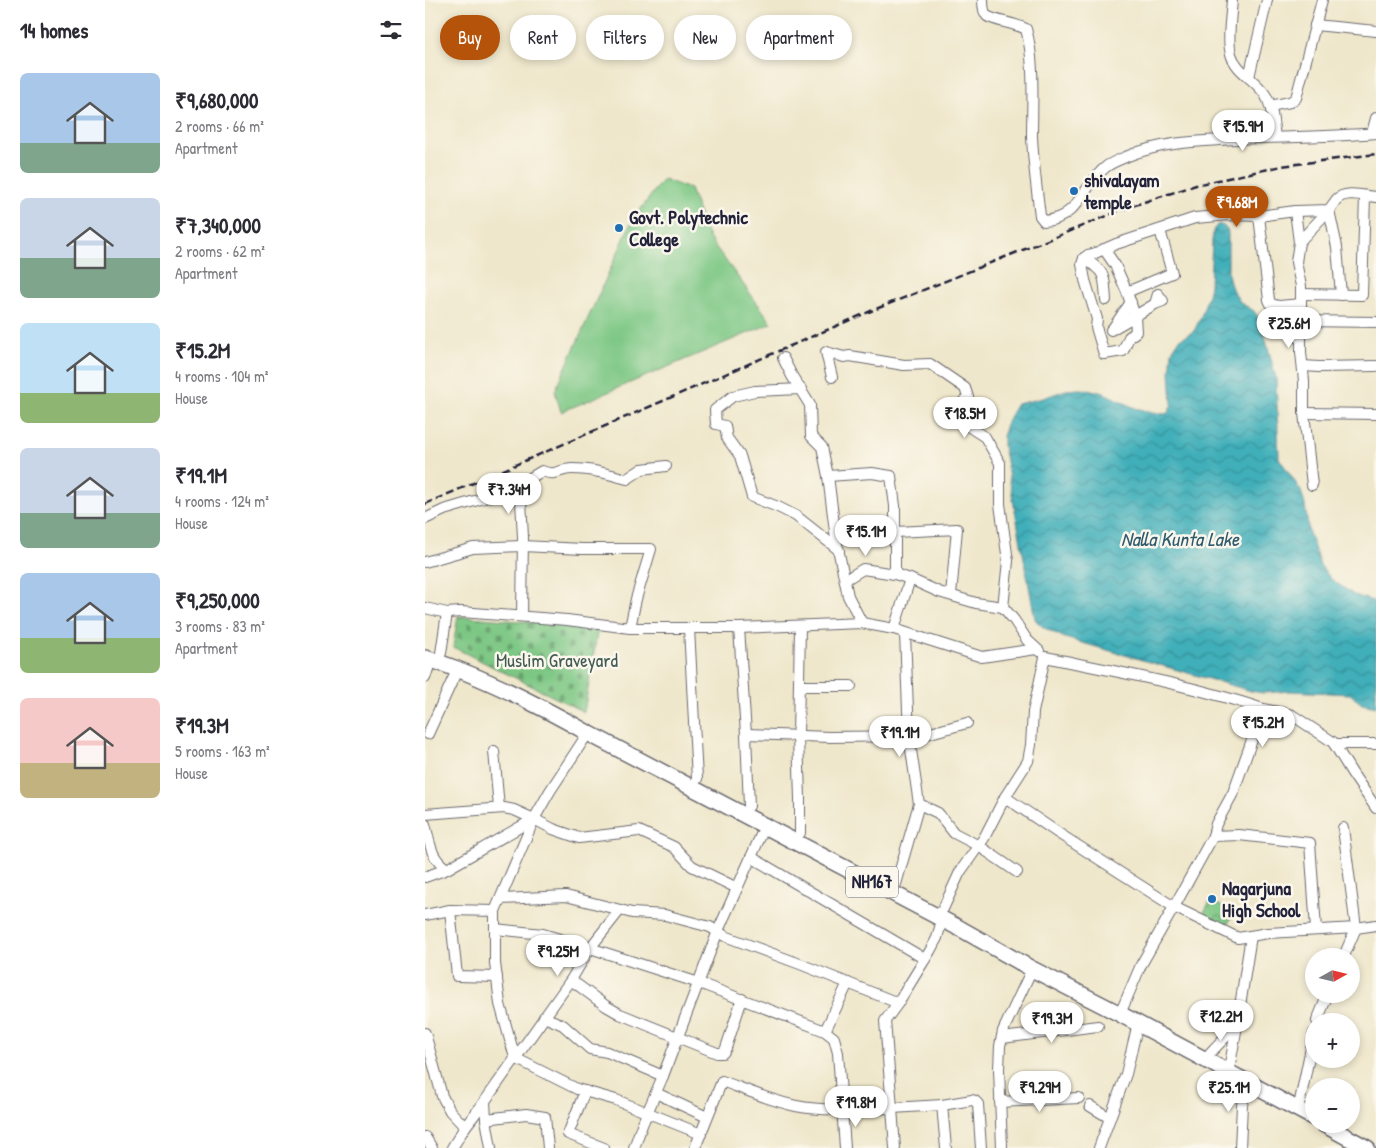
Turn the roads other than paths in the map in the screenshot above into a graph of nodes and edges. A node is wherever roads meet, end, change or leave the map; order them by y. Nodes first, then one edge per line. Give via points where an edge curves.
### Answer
1 (983, 0) edge
2 (1232, 0) edge
3 (1267, 0) edge
4 (1322, 0) edge
5 (1315, 25) junction
6 (1376, 31) edge
7 (1249, 77) junction
8 (1270, 106) junction
9 (1376, 118) edge
10 (1374, 133) edge
11 (1275, 138) junction
12 (1371, 197) edge
13 (1329, 210) junction
14 (1295, 211) junction
15 (1259, 216) junction
16 (1160, 230) junction
17 (1299, 242) junction
18 (1104, 249) junction
19 (1084, 258) junction
20 (1341, 295) junction
21 (1129, 297) junction
22 (1301, 299) junction
23 (1106, 300) dead end
24 (1155, 304) dead end
25 (1135, 316) junction
26 (1302, 321) junction
27 (1376, 322) edge
28 (1096, 327) junction
29 (1111, 330) junction
30 (1129, 337) junction
31 (783, 358) dead end
32 (1303, 366) junction
33 (1376, 366) edge
34 (832, 376) dead end
35 (801, 389) junction
36 (1304, 413) junction
37 (1376, 414) edge
38 (666, 466) dead end
39 (828, 476) junction
40 (520, 483) junction
41 (1312, 485) dead end
42 (425, 519) edge
43 (895, 532) junction
44 (523, 546) junction
45 (839, 550) junction
46 (425, 562) edge
47 (895, 574) junction
48 (845, 580) junction
49 (910, 580) junction
50 (951, 595) junction
51 (426, 606) edge
52 (1003, 607) junction
53 (447, 613) junction
54 (522, 616) junction
55 (862, 624) junction
56 (800, 626) junction
57 (630, 628) junction
58 (689, 628) junction
59 (739, 628) junction
60 (894, 629) junction
61 (905, 633) junction
62 (1036, 649) junction
63 (432, 656) edge
64 (1045, 657) junction
65 (459, 668) junction
66 (425, 678) edge
67 (799, 686) junction
68 (851, 686) dead end
69 (1263, 709) junction
70 (967, 723) dead end
71 (588, 733) junction
72 (428, 734) dead end
73 (746, 734) junction
74 (798, 736) junction
75 (909, 736) junction
76 (1334, 744) junction
77 (1376, 744) edge
78 (494, 751) dead end
79 (697, 779) junction
80 (1005, 797) junction
81 (919, 804) junction
82 (749, 806) junction
83 (499, 808) junction
84 (1376, 808) edge
85 (425, 814) edge
86 (534, 820) junction
87 (425, 824) edge
88 (765, 826) junction
89 (1343, 828) dead end
90 (800, 833) junction
91 (1213, 836) junction
92 (979, 846) junction
93 (751, 857) junction
94 (447, 869) junction
95 (1017, 872) dead end
96 (425, 877) edge
97 (897, 884) junction
98 (737, 888) junction
99 (501, 899) junction
100 (1174, 907) junction
101 (450, 910) junction
102 (620, 910) junction
103 (495, 911) junction
104 (943, 914) junction
105 (425, 916) edge
106 (1375, 924) edge
107 (1355, 928) junction
108 (495, 929) junction
109 (1316, 930) junction
110 (718, 931) junction
111 (1251, 936) junction
112 (590, 948) junction
113 (1347, 948) edge
114 (925, 959) junction
115 (1032, 969) junction
116 (497, 977) junction
117 (571, 980) junction
118 (699, 983) junction
119 (848, 983) junction
120 (742, 999) junction
121 (898, 1003) junction
122 (1123, 1009) junction
123 (545, 1017) junction
124 (1138, 1023) junction
125 (1237, 1025) junction
126 (1098, 1026) dead end
127 (825, 1031) junction
128 (425, 1033) edge
129 (677, 1038) junction
130 (1002, 1038) junction
131 (1210, 1053) junction
132 (515, 1058) junction
133 (428, 1060) edge
134 (1230, 1064) junction
135 (1307, 1068) edge
136 (663, 1076) junction
137 (1247, 1082) junction
138 (585, 1091) junction
139 (656, 1093) junction
140 (1079, 1098) dead end
141 (485, 1101) junction
142 (1300, 1101) junction
143 (1000, 1102) junction
144 (1305, 1104) edge
145 (942, 1105) junction
146 (1090, 1106) dead end
147 (892, 1108) junction
148 (843, 1109) junction
149 (647, 1112) junction
150 (1305, 1113) edge
151 (707, 1117) junction
152 (1110, 1118) junction
153 (486, 1119) junction
154 (465, 1127) junction
155 (1340, 1133) edge
156 (1355, 1133) edge
157 (701, 1134) junction
158 (425, 1136) edge
159 (1376, 1145) edge
160 (432, 1148) edge
161 (452, 1148) edge
162 (491, 1148) edge
163 (548, 1148) edge
164 (604, 1148) edge
165 (634, 1148) edge
166 (695, 1148) edge
167 (845, 1148) edge
168 (895, 1148) edge
169 (947, 1148) edge
170 (981, 1148) edge
171 (1002, 1148) edge
172 (1099, 1148) edge
173 (1240, 1148) edge
174 (1367, 1148) edge

1 - 11 street via 987,16 1017,24 1025,29 1029,40 1033,139 1040,216 1044,221 1061,217 1073,208 1096,176 1108,165 1128,156 1188,142
2 - 7 street via 1231,55
3 - 7 street
4 - 5 street
5 - 6 street
5 - 8 street via 1296,98
7 - 8 street via 1266,96
8 - 11 street
9 - 10 street
10 - 11 street
12 - 13 street via 1342,196
12 - 20 street via 1362,295
13 - 14 street
13 - 17 street
13 - 20 street via 1337,247
14 - 15 street
14 - 17 street
15 - 16 street via 1195,218
15 - 22 street via 1271,304 1279,306
16 - 18 street
16 - 21 street via 1172,272
17 - 22 street via 1296,262
18 - 19 street
18 - 21 street
19 - 23 street via 1098,267 1104,276
19 - 28 street via 1082,264
20 - 22 street
21 - 25 street
21 - 29 street
22 - 26 street
24 - 25 street
25 - 29 street
25 - 30 street via 1136,332
26 - 27 street
26 - 32 street
28 - 29 street
28 - 30 street via 1104,354 1123,350
29 - 30 street
31 - 35 street
32 - 33 street
32 - 36 street
34 - 52 street via 827,352 904,365 930,364 965,388 968,397 960,405 957,419 985,438 1000,462 1000,504 1008,561
35 - 39 street via 810,405 811,436 822,447
35 - 45 street via 755,391 733,396 715,410 716,424 725,426 727,438 739,456 751,497 796,516
36 - 37 street
36 - 41 street
38 - 40 street via 642,469 627,478 571,469 551,474 542,471
39 - 43 street via 872,473 891,476
39 - 45 street
40 - 42 street
40 - 44 street
43 - 47 street
43 - 50 street via 957,529
44 - 46 street via 473,548
44 - 54 street
44 - 57 street via 651,549
45 - 48 street
47 - 48 street via 863,569
47 - 49 street
48 - 55 street
49 - 50 street
49 - 60 street
50 - 52 street
51 - 53 street
52 - 62 street
53 - 54 street
53 - 63 street
54 - 57 street
55 - 56 street
55 - 60 street
56 - 59 street
56 - 67 street
57 - 58 street
58 - 59 street
58 - 79 street
59 - 73 street
60 - 61 street
61 - 62 street via 982,657
61 - 75 street
62 - 64 street
63 - 65 highway, NH167
63 - 66 street
63 - 79 highway, NH167 via 498,677
64 - 69 street via 1232,698
64 - 80 street via 1033,712 1029,760
65 - 71 highway, NH167
65 - 72 street
67 - 68 street
67 - 74 street
69 - 76 street via 1293,715
69 - 91 street via 1233,793
70 - 75 street
71 - 86 street via 549,791
71 - 88 highway, NH167
73 - 74 street
73 - 82 street
74 - 75 street
74 - 90 street
75 - 81 street
76 - 77 street
76 - 84 street
78 - 83 street
79 - 82 highway, NH167
80 - 92 street
80 - 100 street
81 - 92 street via 938,813 954,834
81 - 97 street
82 - 90 highway, NH167
83 - 85 street
83 - 86 street via 514,810
86 - 94 street
86 - 98 street via 579,838 639,831 674,847 692,866
86 - 99 street
87 - 94 street via 432,852 438,863
88 - 93 street
88 - 104 highway, NH167
89 - 107 street
90 - 97 highway, NH167
91 - 100 street
91 - 109 street via 1239,835 1310,843
92 - 95 street
92 - 104 street via 960,872
93 - 98 street
93 - 114 street
94 - 96 street
97 - 104 highway, NH167
98 - 110 street
99 - 102 street via 566,896
99 - 103 street
100 - 111 street via 1238,938
100 - 122 street via 1141,966
101 - 103 street
101 - 105 street
101 - 116 street via 457,976
102 - 110 street via 665,915
102 - 112 street
103 - 108 street
104 - 114 street via 937,938
104 - 115 highway, NH167 via 961,929
104 - 122 highway, NH167 via 1038,961
106 - 107 street
107 - 109 street
107 - 113 street
108 - 112 street via 543,934
108 - 116 street
109 - 111 street
110 - 118 street
110 - 119 street
111 - 125 street
112 - 117 street
112 - 118 street
114 - 121 street
115 - 122 highway, NH167
115 - 130 street
116 - 132 street via 500,1004
117 - 123 street
117 - 129 street via 620,1014
118 - 120 street
118 - 129 street
119 - 121 street
119 - 127 street
120 - 127 street
120 - 129 street via 723,1053
121 - 147 street via 885,1021
122 - 124 highway, NH167
122 - 131 highway, NH167
123 - 132 street
123 - 136 street via 563,1025 590,1049 607,1052
124 - 137 highway, NH167
124 - 152 street via 1126,1074
125 - 131 street
125 - 134 street
126 - 130 street
127 - 148 street via 834,1038 838,1052
128 - 133 street
129 - 136 street
130 - 143 street
131 - 134 highway, NH167
132 - 138 street
132 - 141 street
133 - 154 street via 450,1111
134 - 142 highway, NH167
135 - 142 street
136 - 139 street
137 - 150 highway, NH167
137 - 173 street via 1242,1105
138 - 149 street
138 - 164 street via 568,1134
139 - 149 street
139 - 151 street
140 - 143 street
141 - 153 street
141 - 154 street
142 - 144 highway, NH167
143 - 171 street
145 - 147 street
145 - 169 street
145 - 170 street via 972,1100 978,1104
146 - 152 street
147 - 148 street
147 - 168 street
148 - 151 street via 795,1106 722,1081
148 - 167 street
149 - 157 street
149 - 165 street
151 - 157 street
152 - 172 street
153 - 162 street
153 - 163 street via 526,1114 545,1117
154 - 161 street
155 - 174 highway
156 - 159 highway
157 - 166 street
158 - 160 street

